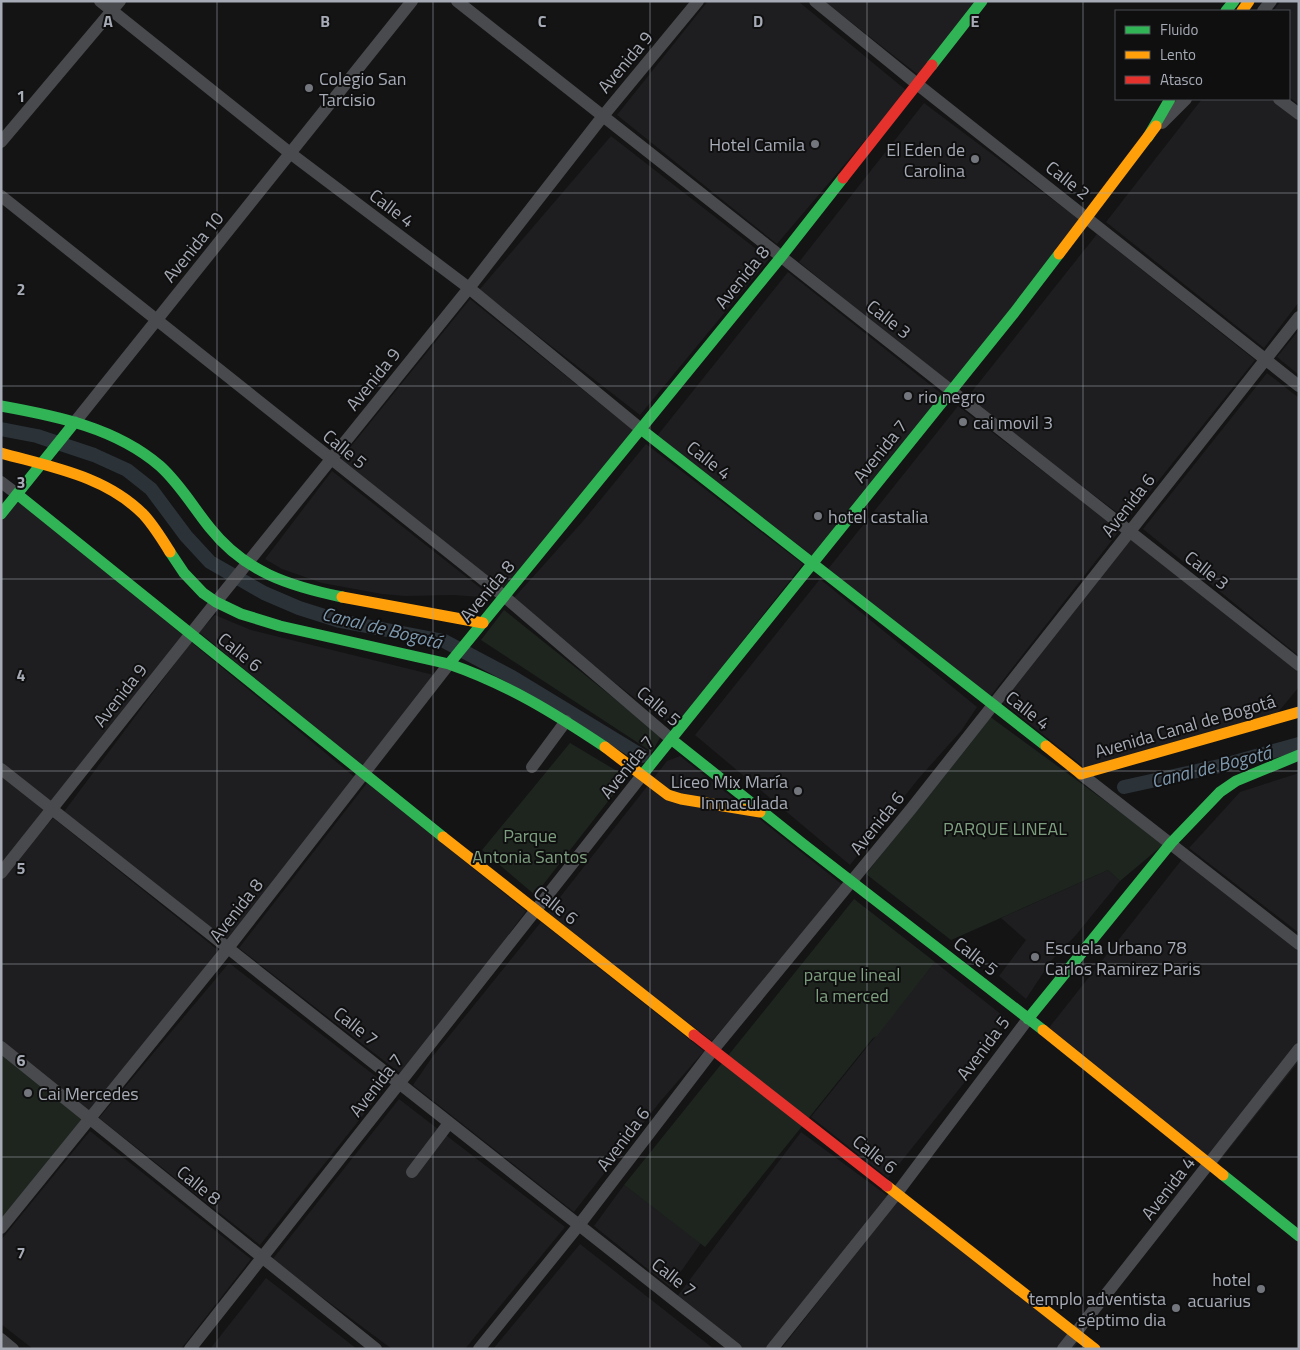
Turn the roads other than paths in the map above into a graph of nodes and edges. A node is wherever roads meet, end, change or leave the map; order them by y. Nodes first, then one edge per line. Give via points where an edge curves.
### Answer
1 (100, 1) edge
2 (412, 1) edge
3 (457, 1) edge
4 (698, 1) edge
5 (815, 1) edge
6 (982, 1) edge
7 (116, 6) edge
8 (916, 84) junction
9 (1169, 100) edge
10 (1175, 100) edge
11 (1185, 100) edge
12 (1280, 100) edge
13 (1299, 114) edge
14 (603, 116) junction
15 (1148, 137) junction
16 (1, 142) edge
17 (290, 153) junction
18 (1, 196) edge
19 (1088, 218) junction
20 (782, 257) junction
21 (469, 288) junction
22 (1299, 317) edge
23 (156, 320) junction
24 (1265, 361) junction
25 (1299, 386) edge
26 (951, 391) junction
27 (1, 406) edge
28 (72, 425) junction
29 (642, 430) junction
30 (1, 453) edge
31 (331, 460) junction
32 (40, 465) junction
33 (1, 482) edge
34 (17, 494) junction
35 (1, 514) edge
36 (1129, 532) junction
37 (812, 564) junction
38 (243, 569) junction
39 (505, 598) junction
40 (216, 602) junction
41 (483, 623) junction
42 (190, 634) junction
43 (450, 664) junction
44 (1299, 665) edge
45 (993, 705) junction
46 (1299, 712) edge
47 (566, 721) junction
48 (671, 739) junction
49 (1299, 755) edge
50 (532, 767) dead end
51 (1, 769) edge
52 (364, 774) junction
53 (643, 774) junction
54 (1081, 774) junction
55 (52, 809) junction
56 (760, 812) junction
57 (1171, 843) junction
58 (1, 873) edge
59 (851, 882) junction
60 (535, 910) junction
61 (1299, 944) edge
62 (228, 948) junction
63 (1028, 1019) junction
64 (1, 1046) edge
65 (1299, 1049) edge
66 (713, 1050) junction
67 (399, 1083) junction
68 (91, 1119) junction
69 (449, 1123) junction
70 (1208, 1165) junction
71 (412, 1172) dead end
72 (897, 1193) junction
73 (579, 1225) junction
74 (1, 1228) edge
75 (1299, 1236) edge
76 (261, 1257) junction
77 (1075, 1334) junction
78 (1, 1339) edge
79 (14, 1349) edge
80 (190, 1349) edge
81 (376, 1349) edge
82 (479, 1349) edge
83 (736, 1349) edge
84 (772, 1349) edge
85 (1064, 1349) edge
86 (1095, 1349) edge

1 - 7 street, Calle 4
2 - 17 street, Avenida 10
3 - 14 street, Calle 3
4 - 14 street, Avenida 9
5 - 8 street, Calle 2
6 - 8 main road, Avenida 8
7 - 16 street
7 - 17 street, Calle 4
8 - 19 street, Calle 2
8 - 20 main road, Avenida 8
9 - 15 main road
10 - 15 main road, Avenida 7
11 - 15 street, Avenida 7
12 - 13 street
14 - 20 street, Calle 3
14 - 21 street, Avenida 9
15 - 19 main road, Avenida 7
17 - 21 street, Calle 4
17 - 23 street, Avenida 10
18 - 23 street, Calle 5
19 - 24 street, Calle 2
19 - 26 main road, Avenida 7
20 - 26 street, Calle 3
20 - 29 main road, Avenida 8
21 - 29 street, Calle 4
21 - 31 street, Avenida 9
22 - 24 street, Avenida 6
23 - 28 street, Avenida 10
23 - 31 street, Calle 5
24 - 25 street, Calle 2
24 - 36 street, Avenida 6
26 - 36 street, Calle 3
26 - 37 main road, Avenida 7
27 - 28 main road
28 - 32 main road, Avenida 10
28 - 38 main road via 114,436 150,459 175,482
29 - 37 main road, Calle 4
29 - 39 main road, Avenida 8
30 - 32 main road
31 - 38 street, Avenida 9
31 - 39 street, Calle 5
32 - 34 main road, Avenida 10
32 - 40 main road via 94,481 124,498 145,516 184,576
33 - 34 street, Calle 6
34 - 35 main road, Avenida 10
34 - 42 main road, Calle 6
36 - 44 street, Calle 3
36 - 45 street, Avenida 6
37 - 45 main road, Calle 4
37 - 48 main road, Avenida 7
38 - 40 street, Avenida 9
38 - 41 main road via 317,592
39 - 41 main road, Avenida 8
39 - 48 street, Calle 5
40 - 42 street, Avenida 9
40 - 43 main road via 240,614 276,625
41 - 43 main road, Avenida 8
42 - 52 main road, Calle 6
42 - 55 street, Avenida 9
43 - 47 main road via 515,691
43 - 52 street, Avenida 8
45 - 54 main road, Calle 4
45 - 59 street, Avenida 6
46 - 54 main road, Avenida Canal de Bogotá
47 - 50 street
47 - 53 main road
48 - 53 main road, Avenida 7
48 - 56 main road, Calle 5
49 - 57 main road, Avenida 5 via 1236,781 1220,792
51 - 55 street, Calle 7
52 - 60 main road, Calle 6
52 - 62 street, Avenida 8
53 - 56 main road via 668,795
53 - 60 street, Avenida 7
54 - 57 street, Calle 4
55 - 58 street, Avenida 9
55 - 62 street, Calle 7
56 - 59 main road, Calle 5
57 - 61 street, Calle 4
57 - 63 main road, Avenida 5
59 - 63 main road, Calle 5
59 - 66 street, Avenida 6
60 - 66 main road, Calle 6
60 - 67 street, Avenida 7
62 - 67 street, Calle 7
62 - 68 street, Avenida 8
63 - 70 main road, Calle 5
63 - 72 street, Avenida 5
64 - 68 street, Calle 8
65 - 70 street, Avenida 4
66 - 72 main road, Calle 6
66 - 73 street, Avenida 6
67 - 69 street, Calle 7
67 - 76 street, Avenida 7
68 - 74 street, Avenida 8
68 - 76 street, Calle 8
69 - 71 street
69 - 73 street, Calle 7
70 - 75 main road, Calle 5
70 - 77 street, Avenida 4
72 - 77 main road, Calle 6
72 - 84 street, Avenida 5
73 - 82 street, Avenida 6
73 - 83 street, Calle 7
76 - 80 street, Avenida 7
76 - 81 street, Calle 8
77 - 85 street, Avenida 4
77 - 86 main road, Calle 6
78 - 79 street

